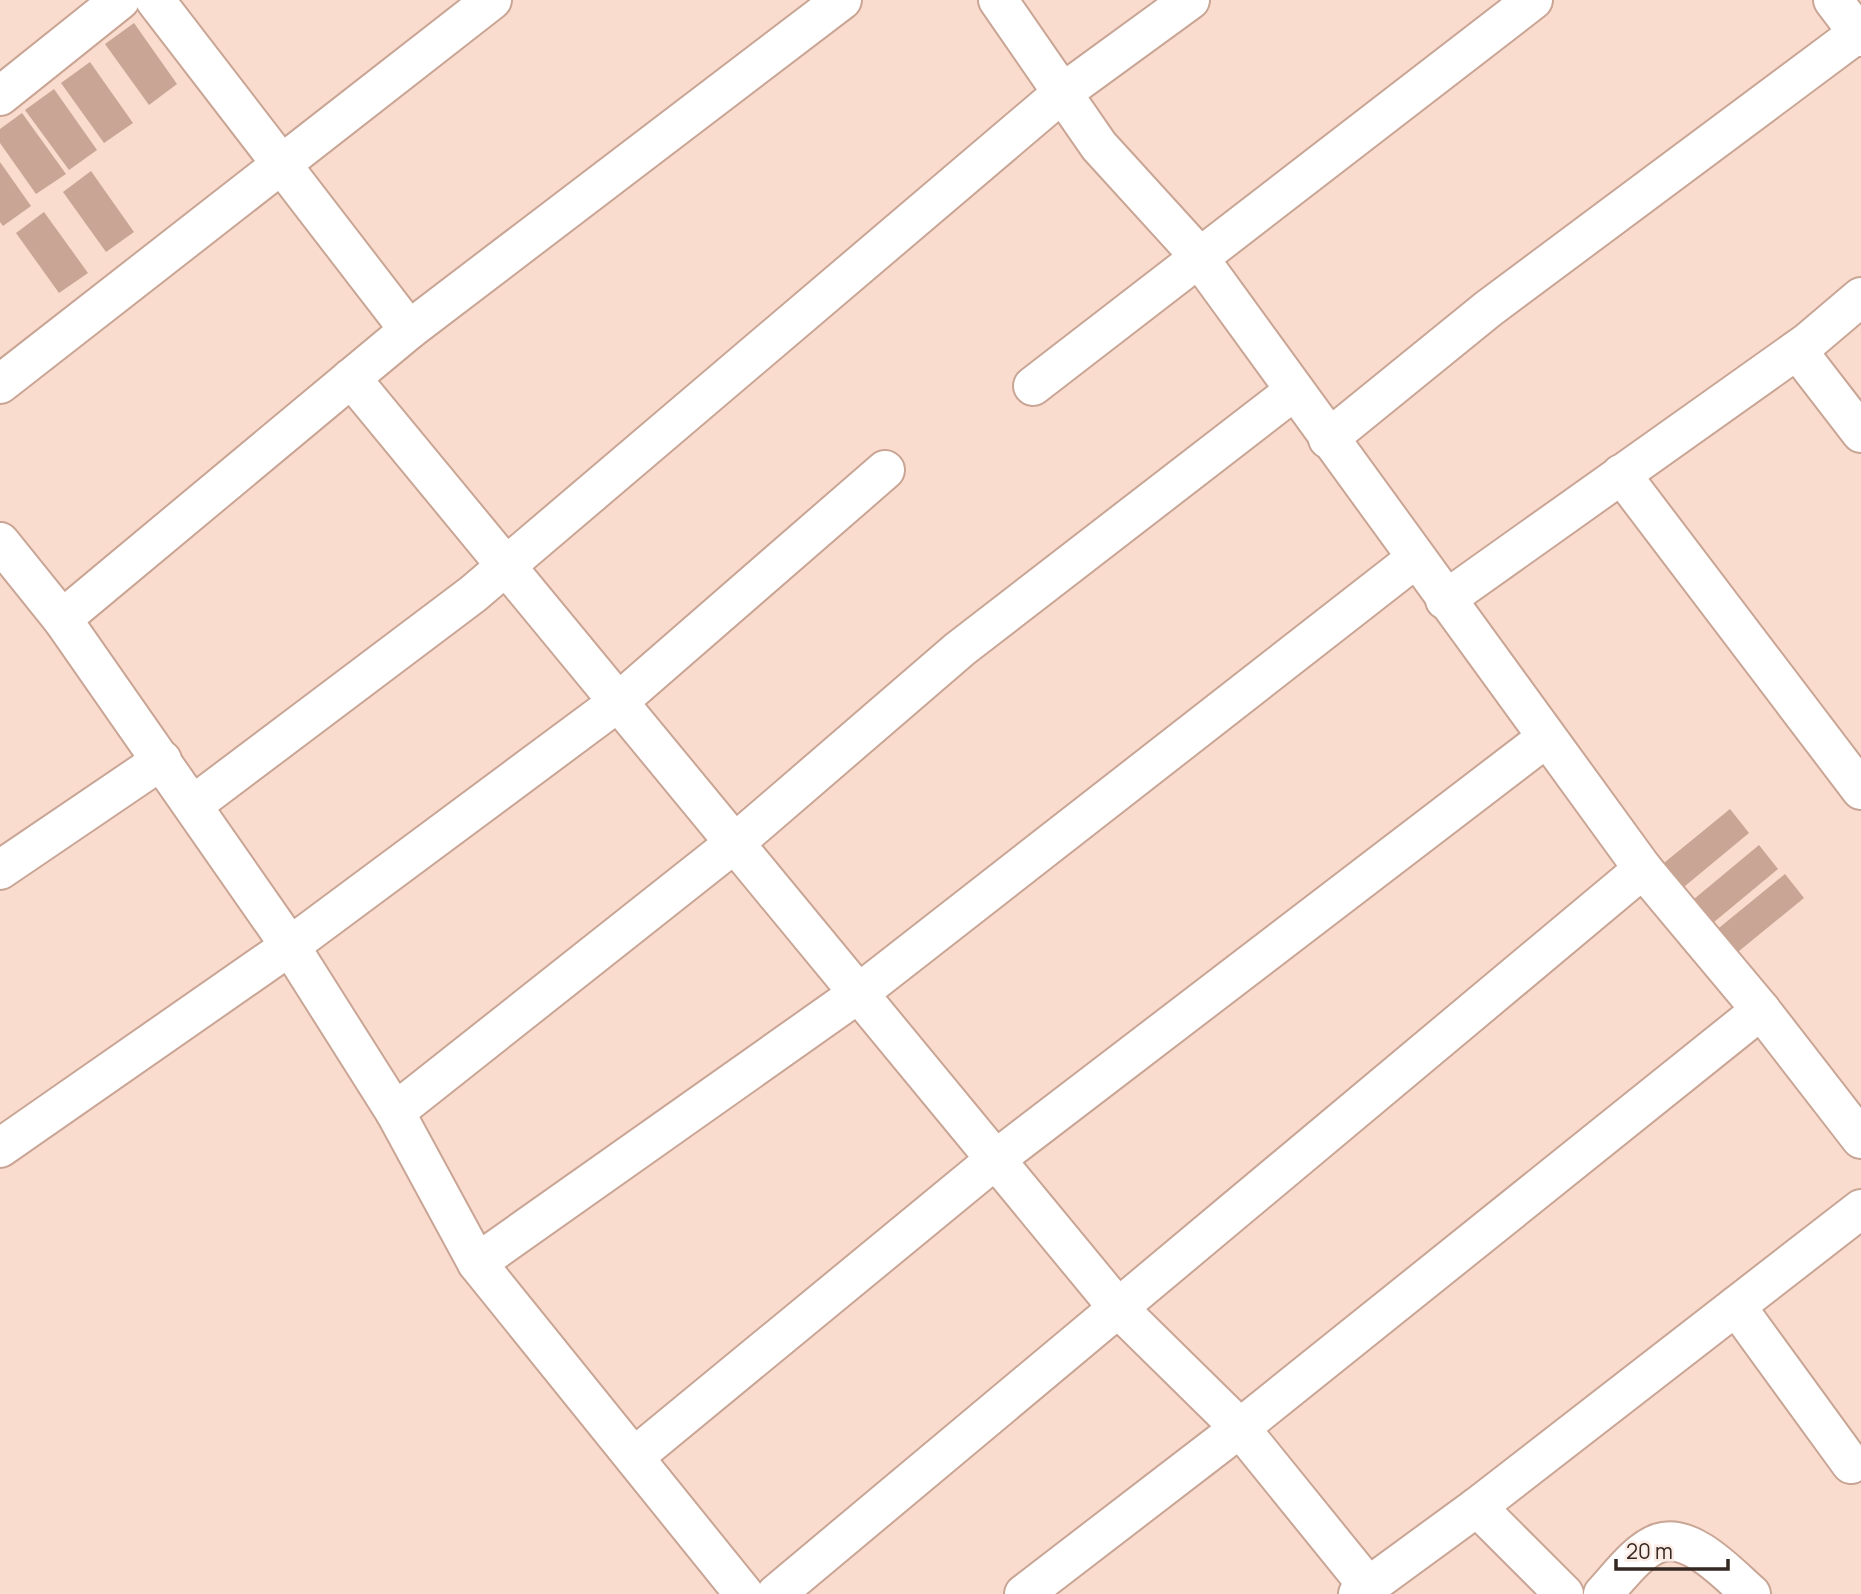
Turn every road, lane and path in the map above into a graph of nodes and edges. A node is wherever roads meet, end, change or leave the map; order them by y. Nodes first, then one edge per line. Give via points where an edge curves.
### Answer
1 (120, 0) edge
2 (155, 0) edge
3 (492, 0) edge
4 (842, 0) edge
5 (999, 0) edge
6 (1189, 0) edge
7 (1533, 0) edge
8 (1833, 0) edge
9 (1859, 35) edge
10 (1061, 94) junction
11 (0, 96) edge
12 (282, 164) junction
13 (1199, 258) junction
14 (1861, 297) edge
15 (409, 330) junction
16 (1797, 350) junction
17 (351, 378) junction
18 (0, 384) edge
19 (1033, 386) dead end
20 (1294, 391) junction
21 (1861, 433) edge
22 (1328, 439) junction
23 (885, 470) dead end
24 (1622, 474) junction
25 (4, 555) edge
26 (1415, 559) junction
27 (506, 564) junction
28 (1445, 600) junction
29 (62, 619) junction
30 (617, 703) junction
31 (1546, 738) junction
32 (162, 760) junction
33 (1861, 790) edge
34 (193, 805) junction
35 (736, 842) junction
36 (1643, 869) junction
37 (0, 870) edge
38 (290, 946) junction
39 (859, 993) junction
40 (1760, 1010) junction
41 (395, 1112) junction
42 (1861, 1139) edge
43 (0, 1148) edge
44 (996, 1159) junction
45 (1861, 1209) edge
46 (477, 1263) junction
47 (1736, 1306) junction
48 (1118, 1308) junction
49 (1240, 1428) junction
50 (634, 1457) junction
51 (1851, 1464) dead end
52 (1476, 1507) junction
53 (1363, 1590) edge
54 (744, 1594) edge
55 (776, 1594) edge
56 (1024, 1594) edge
57 (1564, 1594) edge
58 (1603, 1594) edge
59 (1751, 1594) edge

1 - 11 street
2 - 12 street
3 - 12 street
4 - 15 street
5 - 10 street
6 - 10 street
7 - 13 street
8 - 9 street
9 - 22 street via 1488,309
10 - 13 street via 1099,146
10 - 27 street
12 - 15 street
12 - 18 street
13 - 19 street
13 - 20 street
14 - 16 street
15 - 17 street
16 - 21 street
16 - 24 street
17 - 27 street
17 - 29 street
20 - 22 street
20 - 35 street via 960,649
22 - 26 street
23 - 30 street
24 - 28 street
24 - 33 street
25 - 29 street
26 - 28 street
26 - 39 street
27 - 30 street
27 - 34 street via 473,594
28 - 31 street
29 - 32 street
30 - 35 street
30 - 38 street
31 - 36 street
31 - 44 street
32 - 34 street
32 - 37 street
34 - 38 street
35 - 39 street
35 - 41 street
36 - 40 street
36 - 48 street
38 - 41 street
38 - 43 street
39 - 44 street
39 - 46 street
40 - 42 street
40 - 49 street
41 - 46 street
44 - 48 street
44 - 50 street
45 - 47 street
46 - 50 street
47 - 51 street
47 - 52 street
48 - 49 street
48 - 55 street
49 - 53 street
49 - 56 street
50 - 54 street
52 - 53 street
52 - 57 street
58 - 59 street via 1641,1556 1660,1543 1676,1542 1700,1550

